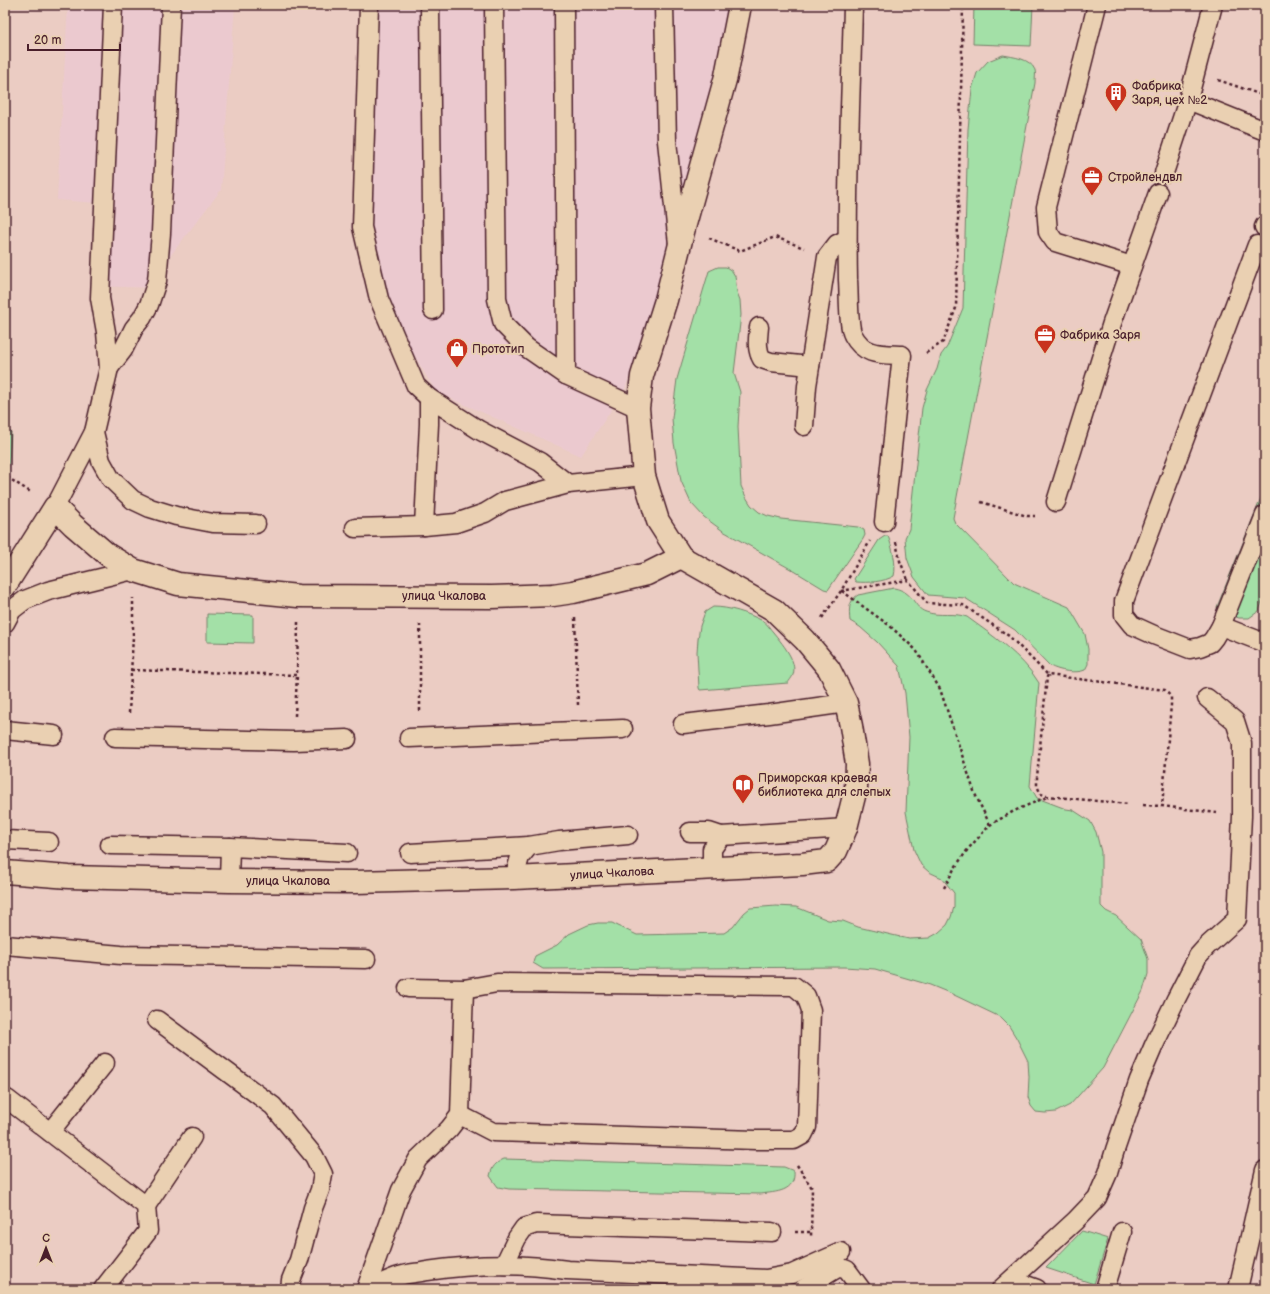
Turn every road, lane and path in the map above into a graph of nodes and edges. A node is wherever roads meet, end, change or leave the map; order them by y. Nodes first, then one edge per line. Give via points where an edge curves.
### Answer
1 (112, 5) edge
2 (171, 5) edge
3 (369, 5) edge
4 (430, 5) edge
5 (494, 5) edge
6 (564, 5) edge
7 (664, 5) edge
8 (740, 5) edge
9 (853, 5) edge
10 (963, 5) edge
11 (1097, 5) edge
12 (1213, 5) edge
13 (1237, 87) dead end
14 (1265, 96) edge
15 (1188, 100) junction
16 (1265, 131) edge
17 (1164, 173) dead end
18 (1158, 193) dead end
19 (684, 228) junction
20 (847, 239) junction
21 (1257, 245) dead end
22 (679, 249) junction
23 (827, 257) junction
24 (1132, 266) junction
25 (433, 310) dead end
26 (759, 327) dead end
27 (902, 355) junction
28 (810, 366) junction
29 (108, 368) junction
30 (566, 375) junction
31 (429, 398) junction
32 (638, 408) junction
33 (804, 426) dead end
34 (94, 432) junction
35 (644, 476) junction
36 (568, 484) junction
37 (981, 502) dead end
38 (1056, 502) joint
39 (55, 507) junction
40 (1265, 515) edge
41 (884, 522) junction
42 (256, 524) dead end
43 (424, 526) junction
44 (355, 528) dead end
45 (681, 557) junction
46 (133, 570) junction
47 (908, 580) junction
48 (5, 586) edge
49 (841, 591) junction
50 (298, 596) junction
51 (5, 623) edge
52 (1221, 626) junction
53 (576, 630) dead end
54 (420, 637) dead end
55 (804, 640) junction
56 (1265, 643) edge
57 (131, 670) junction
58 (296, 674) junction
59 (1048, 675) junction
60 (1207, 698) dead end
61 (846, 703) junction
62 (683, 724) dead end
63 (623, 729) dead end
64 (5, 730) edge
65 (578, 732) junction
66 (54, 735) dead end
67 (121, 737) joint
68 (414, 738) joint
69 (347, 739) dead end
70 (294, 741) junction
71 (1047, 796) junction
72 (1128, 804) dead end
73 (1143, 806) dead end
74 (1162, 806) junction
75 (1242, 816) junction
76 (990, 825) junction
77 (846, 828) junction
78 (690, 832) dead end
79 (628, 834) dead end
80 (721, 836) junction
81 (5, 840) edge
82 (49, 842) dead end
83 (110, 845) dead end
84 (528, 846) junction
85 (230, 847) junction
86 (347, 853) dead end
87 (410, 853) dead end
88 (712, 868) junction
89 (5, 872) edge
90 (514, 878) junction
91 (229, 881) junction
92 (944, 888) dead end
93 (5, 945) edge
94 (366, 959) dead end
95 (408, 988) dead end
96 (464, 989) junction
97 (157, 1020) dead end
98 (105, 1063) dead end
99 (7, 1098) dead end
100 (460, 1115) junction
101 (50, 1132) junction
102 (192, 1137) dead end
103 (779, 1140) junction
104 (1265, 1170) edge
105 (146, 1206) junction
106 (772, 1232) dead end
107 (811, 1232) dead end
108 (1122, 1232) dead end
109 (841, 1252) dead end
110 (504, 1265) junction
111 (642, 1281) edge
112 (1006, 1284) edge
113 (103, 1289) edge
114 (290, 1289) edge
115 (366, 1289) edge
116 (369, 1289) edge
117 (803, 1289) edge
118 (861, 1289) edge
119 (1037, 1289) edge
120 (1105, 1289) edge
121 (1238, 1289) edge

1 - 29 lane via 100,298 106,332
2 - 29 lane via 162,233 157,281 142,318 123,350
3 - 31 lane via 362,227 379,299 416,386
4 - 25 lane
5 - 30 lane via 497,299 503,324 527,348
6 - 30 lane
7 - 22 lane via 667,141
8 - 19 street, улица Чкалова via 726,76
9 - 20 lane
10 - 27 path via 956,308 942,342 925,354
11 - 24 lane via 1046,207 1048,232 1055,242
12 - 15 lane
13 - 14 path
15 - 16 lane
15 - 17 lane
18 - 24 lane
19 - 22 street, улица Чкалова
19 - 23 path via 740,251 775,237
20 - 23 lane via 837,244
20 - 27 lane via 852,333 859,344 874,353
21 - 52 lane via 1124,601 1124,615 1132,625 1190,648 1200,648 1210,643
22 - 32 street, улица Чкалова via 642,376
23 - 28 lane
24 - 38 lane
26 - 28 lane via 758,353 762,359
27 - 41 lane
28 - 33 lane
29 - 34 lane
30 - 32 lane
31 - 36 lane via 479,430 540,462
31 - 43 lane
32 - 35 street, улица Чкалова
34 - 39 lane
34 - 42 lane via 101,461 111,479 133,500 176,516 213,523
35 - 36 lane
35 - 45 street, улица Чкалова via 658,521
36 - 43 lane via 505,501 485,514 456,523
37 - 38 path via 1027,516 1038,516 1048,511
39 - 46 street, улица Чкалова via 108,555
39 - 48 street
40 - 52 lane
41 - 47 path via 890,526 893,533
41 - 49 path via 869,542
43 - 44 lane
45 - 50 street, улица Чкалова via 647,574 553,595
45 - 55 street, улица Чкалова via 774,610
46 - 50 street, улица Чкалова via 178,584
46 - 51 lane via 48,591 25,600 12,610
46 - 57 path
47 - 49 path
47 - 59 path via 927,603 963,605 996,627 1009,636
49 - 55 path
49 - 76 path via 890,626 916,650 940,689 975,794
50 - 58 path
52 - 56 lane
53 - 65 path
54 - 68 path
55 - 61 street, улица Чкалова via 829,669
57 - 58 path
57 - 67 path
58 - 70 path
59 - 71 path via 1036,777 1036,786 1041,794
59 - 74 path via 1161,689 1168,693 1171,705
60 - 75 lane via 1235,721 1242,743
61 - 62 lane
61 - 77 street, улица Чкалова via 857,764 856,788
63 - 65 lane
64 - 66 lane
65 - 68 lane
67 - 70 lane
69 - 70 lane
71 - 72 path
71 - 76 path
73 - 74 path
74 - 75 path
75 - 112 lane via 1237,919 1198,956 1176,999 1139,1080 1097,1198
76 - 92 path via 968,849
77 - 80 lane
77 - 88 street, улица Чкалова via 836,851 827,860 802,864
78 - 80 lane via 709,832
79 - 84 lane
80 - 88 lane via 712,849
81 - 82 lane
83 - 85 lane
84 - 87 lane
84 - 90 lane via 520,857
85 - 86 lane
85 - 91 lane
88 - 90 street, улица Чкалова
89 - 91 street, улица Чкалова via 69,877
90 - 91 street, улица Чкалова via 355,882
93 - 94 lane via 121,955
95 - 96 lane
96 - 100 lane
96 - 103 lane via 497,983 794,986 806,996 811,1010 807,1127 803,1135 794,1140
97 - 114 lane via 273,1106 314,1156 323,1174
98 - 101 lane
99 - 101 lane
100 - 103 lane via 493,1132
100 - 115 lane via 418,1159 401,1190
101 - 105 lane
102 - 105 lane
103 - 107 path via 812,1188
104 - 121 lane
105 - 113 lane via 148,1230
106 - 110 lane via 536,1224 524,1228
108 - 120 lane
109 - 111 lane via 792,1274 766,1279
110 - 111 lane via 540,1266
110 - 116 lane via 437,1270 400,1276
112 - 119 lane
117 - 118 lane via 839,1267 847,1270

